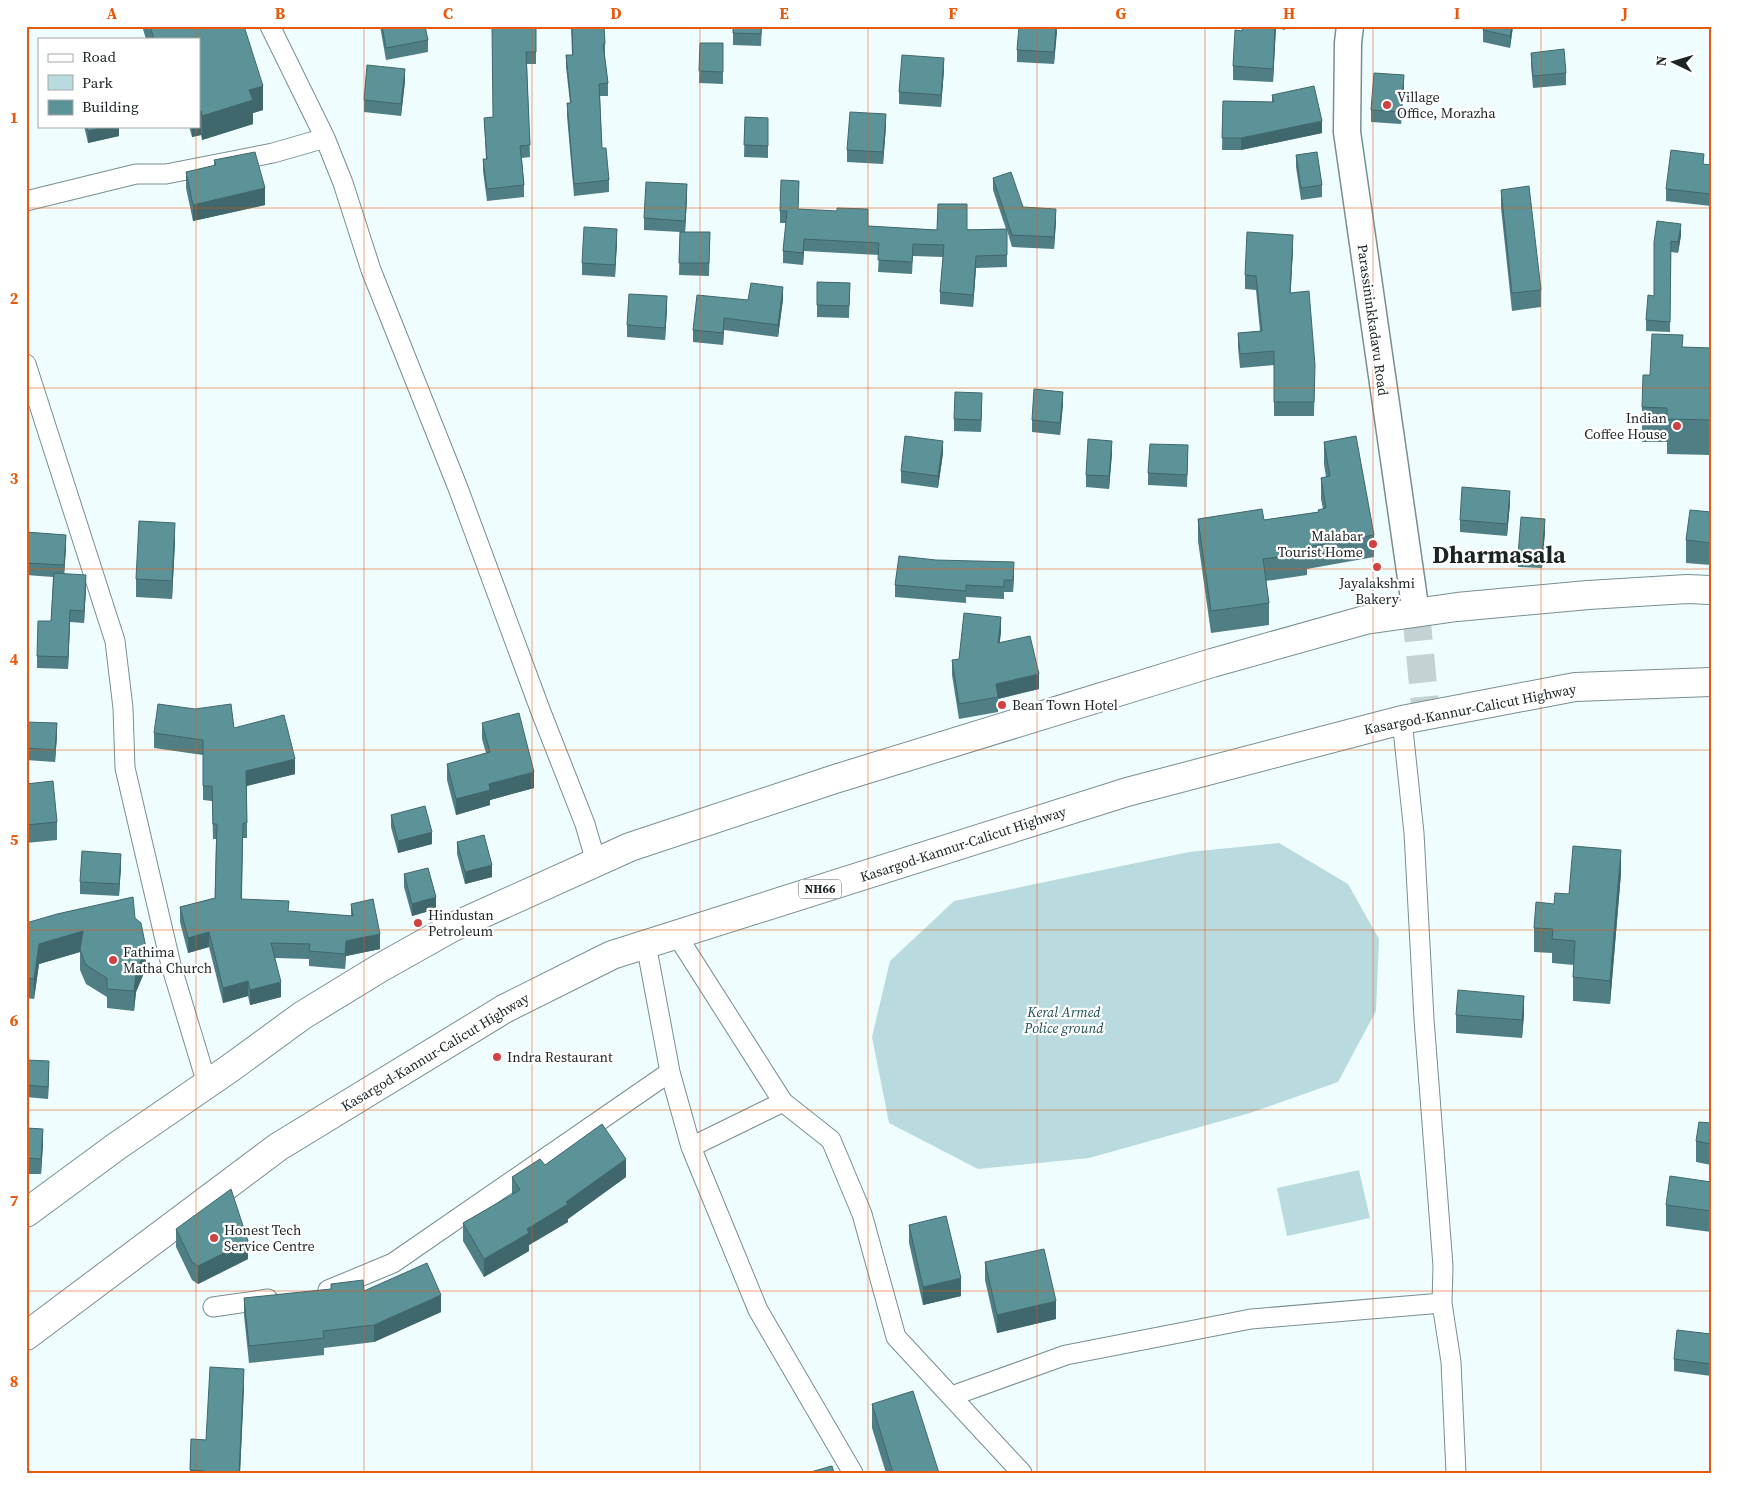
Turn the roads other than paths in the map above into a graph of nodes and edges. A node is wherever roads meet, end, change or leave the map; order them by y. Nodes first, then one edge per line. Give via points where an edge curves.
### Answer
1 (270, 26) edge
2 (1350, 26) edge
3 (325, 138) junction
4 (26, 201) edge
5 (26, 364) edge
6 (1711, 590) edge
7 (1416, 612) junction
8 (1711, 682) edge
9 (1402, 720) junction
10 (596, 862) junction
11 (676, 934) junction
12 (646, 944) junction
13 (670, 1072) junction
14 (208, 1084) junction
15 (783, 1102) junction
16 (692, 1148) junction
17 (26, 1213) edge
18 (306, 1293) edge
19 (288, 1296) edge
20 (1442, 1303) junction
21 (212, 1307) dead end
22 (26, 1336) edge
23 (952, 1396) junction
24 (853, 1473) edge
25 (1022, 1473) edge
26 (1456, 1473) edge

1 - 3 street
2 - 7 main road, Parassininkkadavu Road via 1347,132
3 - 4 street via 273,153 166,174 136,174
3 - 10 street via 343,182 371,270 458,488 585,824
5 - 14 street via 115,640 123,708 125,768 171,965
6 - 7 highway via 1588,594
7 - 10 highway via 1365,620 1203,666 835,779
8 - 9 highway, Kasargod-Kannur-Calicut Highway / NH66 via 1575,687
9 - 11 highway, Kasargod-Kannur-Calicut Highway / NH66 via 1127,792
9 - 20 street via 1419,899 1424,1019 1442,1257
10 - 14 highway via 453,927 380,968 303,1015
11 - 12 highway, Kasargod-Kannur-Calicut Highway / NH66
11 - 15 street
12 - 13 street
12 - 22 highway, Kasargod-Kannur-Calicut Highway / NH66 via 612,955 504,1009 278,1147
13 - 16 street
13 - 18 street via 393,1262 334,1289
14 - 17 highway via 116,1146
15 - 16 street
15 - 23 street via 831,1140 862,1214 896,1337
16 - 24 street via 758,1310
19 - 21 street
20 - 23 street via 1251,1319 1066,1355
20 - 26 street via 1450,1362
23 - 25 street

